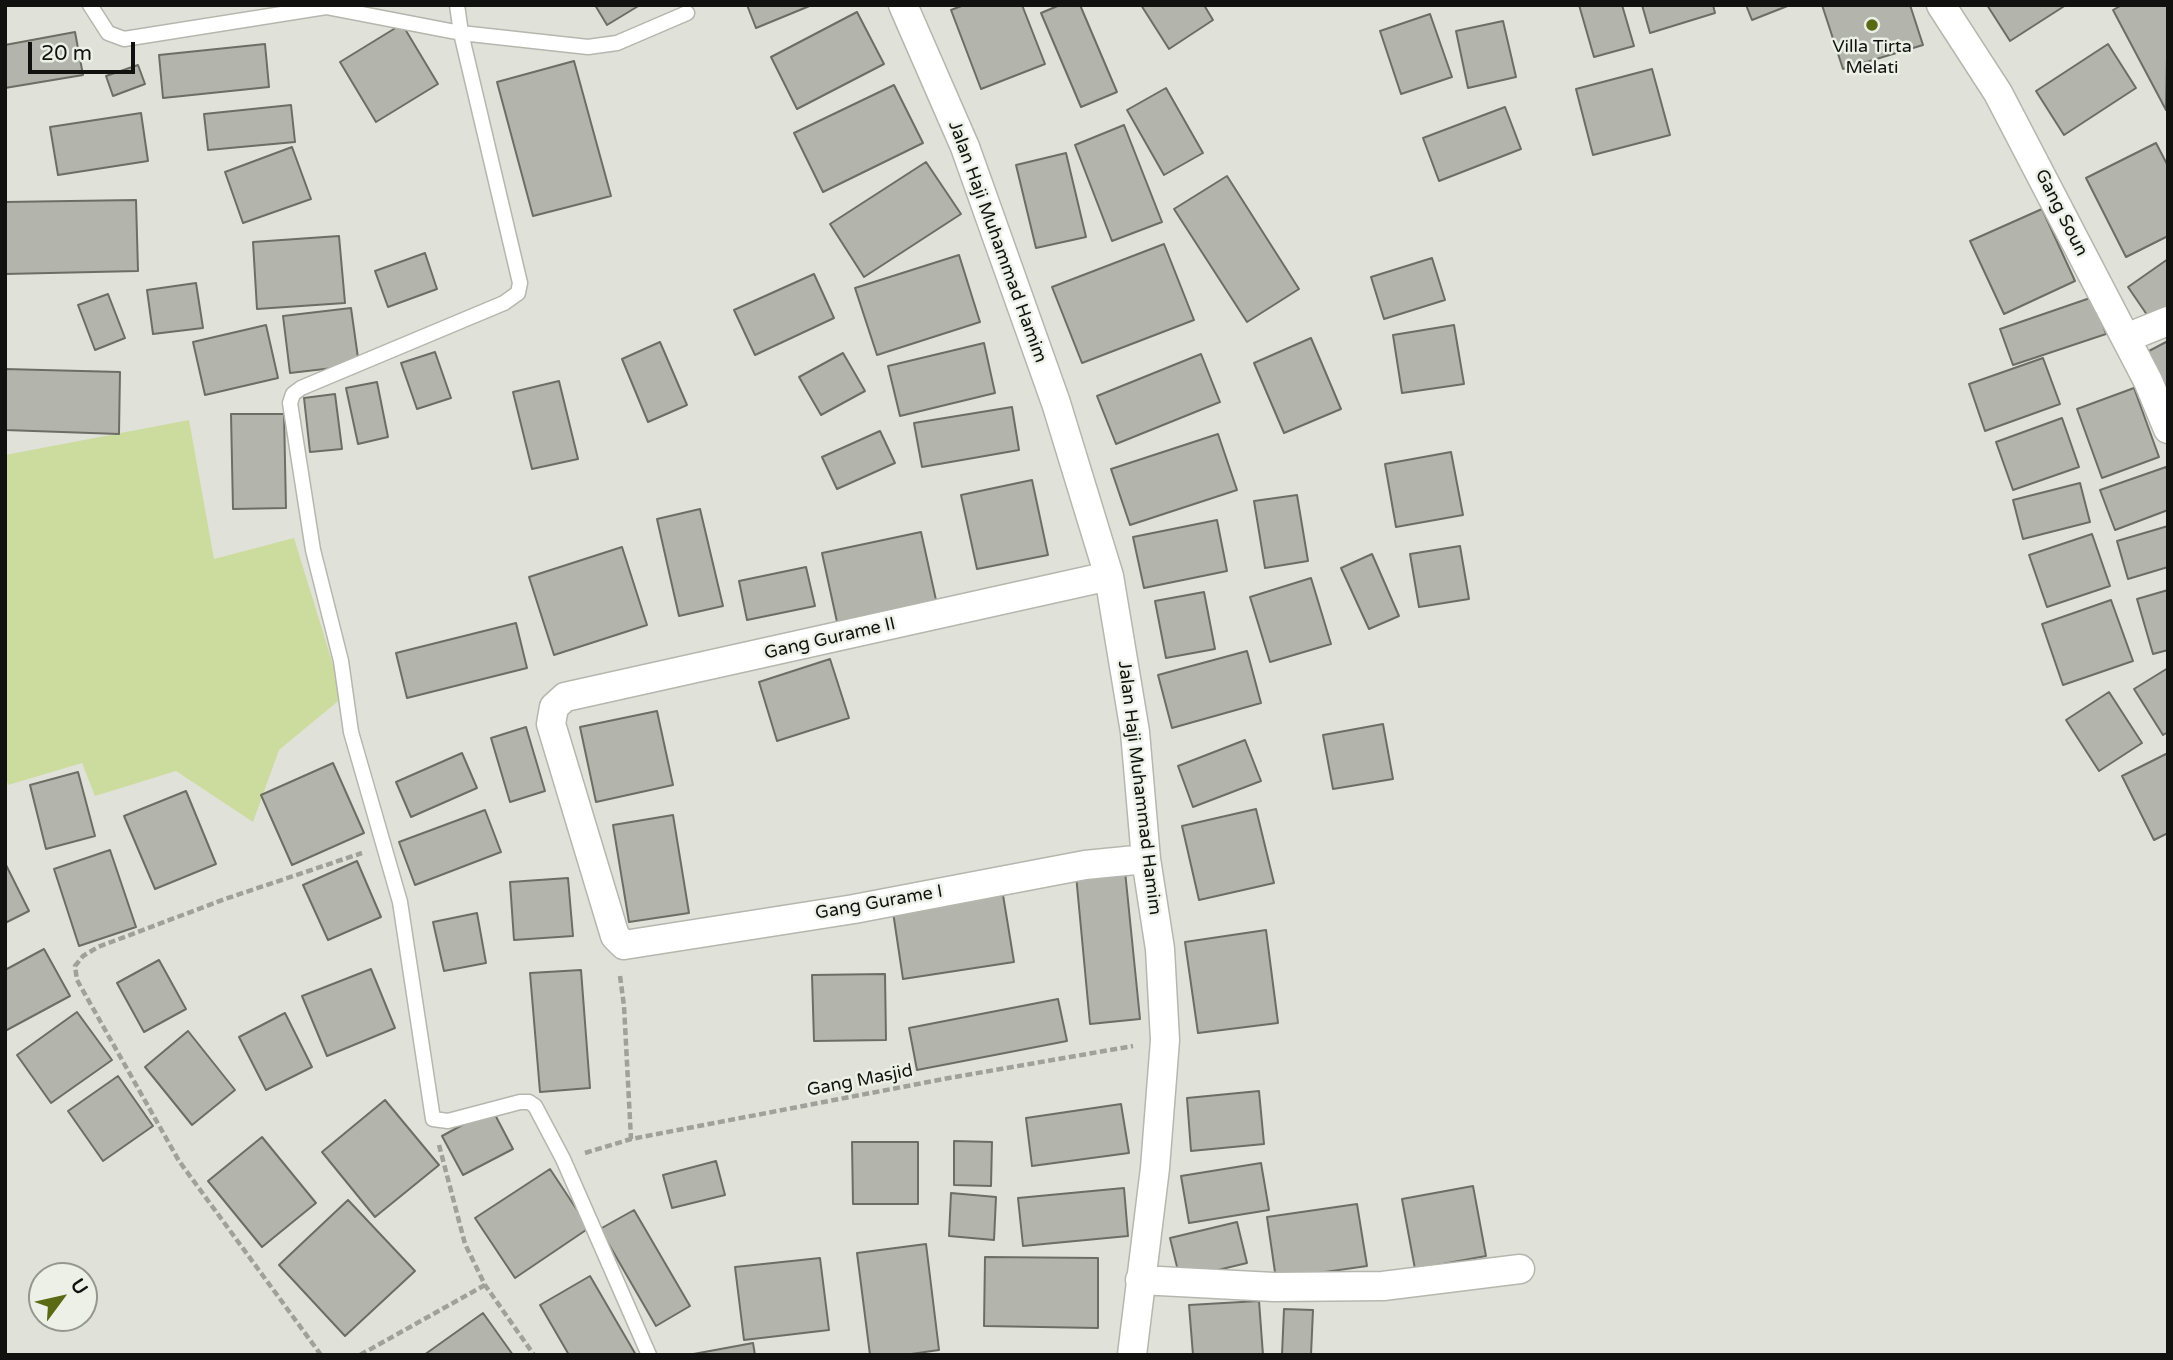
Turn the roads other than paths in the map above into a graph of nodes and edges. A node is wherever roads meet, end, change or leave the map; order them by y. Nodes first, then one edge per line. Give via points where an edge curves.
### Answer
1 (90, 5) edge
2 (457, 5) edge
3 (902, 5) edge
4 (1941, 5) edge
5 (325, 6) edge
6 (687, 13) dead end
7 (461, 33) junction
8 (2168, 321) edge
9 (2126, 338) junction
10 (2168, 429) edge
11 (1108, 576) junction
12 (1146, 859) junction
13 (615, 936) joint
14 (1520, 1269) dead end
15 (1140, 1280) junction
16 (649, 1355) edge
17 (1132, 1355) edge

1 - 5 lane via 108,33 124,39
2 - 7 lane
3 - 11 street, Jalan Haji Muhammad Hamim via 965,147 1056,403
4 - 9 street, Gang Soun via 1998,93
5 - 7 lane
6 - 7 lane via 617,43 587,47
7 - 16 lane via 520,284 518,293 504,303 301,388 290,403 313,550 341,661 351,732 400,902 433,1119 448,1121 520,1102 535,1106 564,1159
8 - 9 street
9 - 10 street, Gang Soun
11 - 12 street, Jalan Haji Muhammad Hamim via 1135,732
11 - 13 street, Gang Gurame II via 565,697 554,707 551,724
12 - 13 street, Gang Gurame I via 1085,865 636,944 624,945
12 - 15 street, Jalan Haji Muhammad Hamim via 1160,949 1165,1040
14 - 15 street via 1383,1286 1274,1287
15 - 17 street, Jalan Haji Muhammad Hamim

